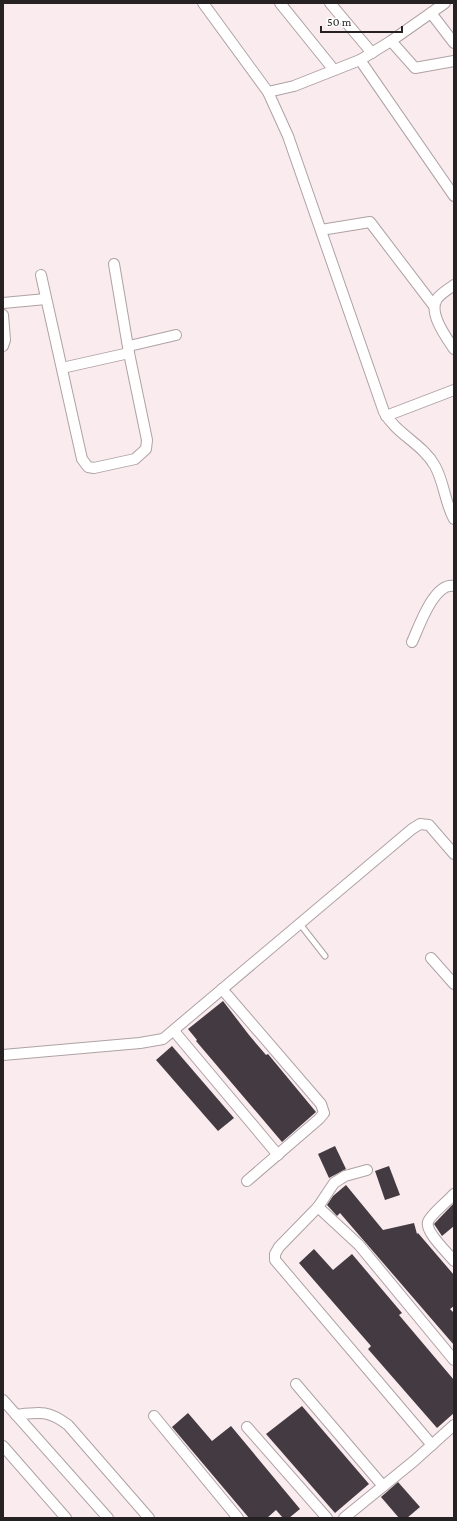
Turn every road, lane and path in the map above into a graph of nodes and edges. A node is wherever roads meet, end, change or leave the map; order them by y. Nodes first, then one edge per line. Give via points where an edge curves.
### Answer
1 (203, 3) edge
2 (280, 3) edge
3 (330, 3) edge
4 (445, 3) edge
5 (431, 13) junction
6 (391, 41) junction
7 (454, 43) edge
8 (372, 53) junction
9 (360, 60) junction
10 (454, 60) edge
11 (334, 70) junction
12 (268, 92) junction
13 (454, 196) edge
14 (321, 230) junction
15 (114, 264) dead end
16 (41, 275) dead end
17 (454, 285) edge
18 (46, 299) junction
19 (3, 303) edge
20 (434, 306) junction
21 (3, 315) edge
22 (176, 335) dead end
23 (3, 346) edge
24 (129, 349) junction
25 (454, 349) edge
26 (62, 368) junction
27 (454, 390) edge
28 (386, 416) junction
29 (454, 519) edge
30 (454, 586) edge
31 (412, 642) dead end
32 (454, 854) edge
33 (300, 924) junction
34 (325, 956) dead end
35 (431, 958) dead end
36 (454, 984) edge
37 (222, 989) junction
38 (174, 1031) junction
39 (3, 1055) edge
40 (278, 1155) junction
41 (367, 1170) dead end
42 (247, 1181) dead end
43 (454, 1194) edge
44 (318, 1207) junction
45 (454, 1261) edge
46 (454, 1360) edge
47 (296, 1384) dead end
48 (3, 1400) edge
49 (16, 1415) junction
50 (154, 1416) dead end
51 (454, 1425) edge
52 (247, 1427) dead end
53 (432, 1445) junction
54 (3, 1446) edge
55 (383, 1486) junction
56 (66, 1518) edge
57 (108, 1518) edge
58 (150, 1518) edge
59 (238, 1518) edge
60 (327, 1518) edge
61 (344, 1518) edge

1 - 12 street
2 - 11 street
3 - 8 street
4 - 5 street
5 - 6 street
5 - 7 street
6 - 8 street
6 - 10 street via 415,68
8 - 9 street
9 - 11 street
9 - 13 street
11 - 12 street via 294,86
12 - 14 street via 288,136
14 - 20 street via 370,222
14 - 28 street
15 - 24 street
16 - 18 street
17 - 20 street via 438,298
18 - 19 street
18 - 26 street
20 - 25 street via 435,314
21 - 23 street
22 - 24 street
24 - 26 street
24 - 26 street via 146,440 146,449 135,459 94,468 84,464
27 - 28 street
28 - 29 street via 435,466
30 - 31 street via 442,588 436,594
32 - 33 street via 429,825 420,824
33 - 34 lane
33 - 37 street
35 - 36 street
37 - 38 street
37 - 40 street via 321,1104 324,1113 319,1119
38 - 39 street via 156,1041
38 - 40 street
40 - 42 street
41 - 44 street via 345,1176 334,1183
43 - 45 street via 432,1216 428,1226
44 - 46 street via 359,1246
44 - 53 street via 279,1247 275,1260
47 - 55 street
48 - 49 street
49 - 57 street
49 - 58 street via 55,1415 68,1425
50 - 59 street
51 - 53 street
52 - 60 street
53 - 55 street
54 - 56 street
55 - 61 street

